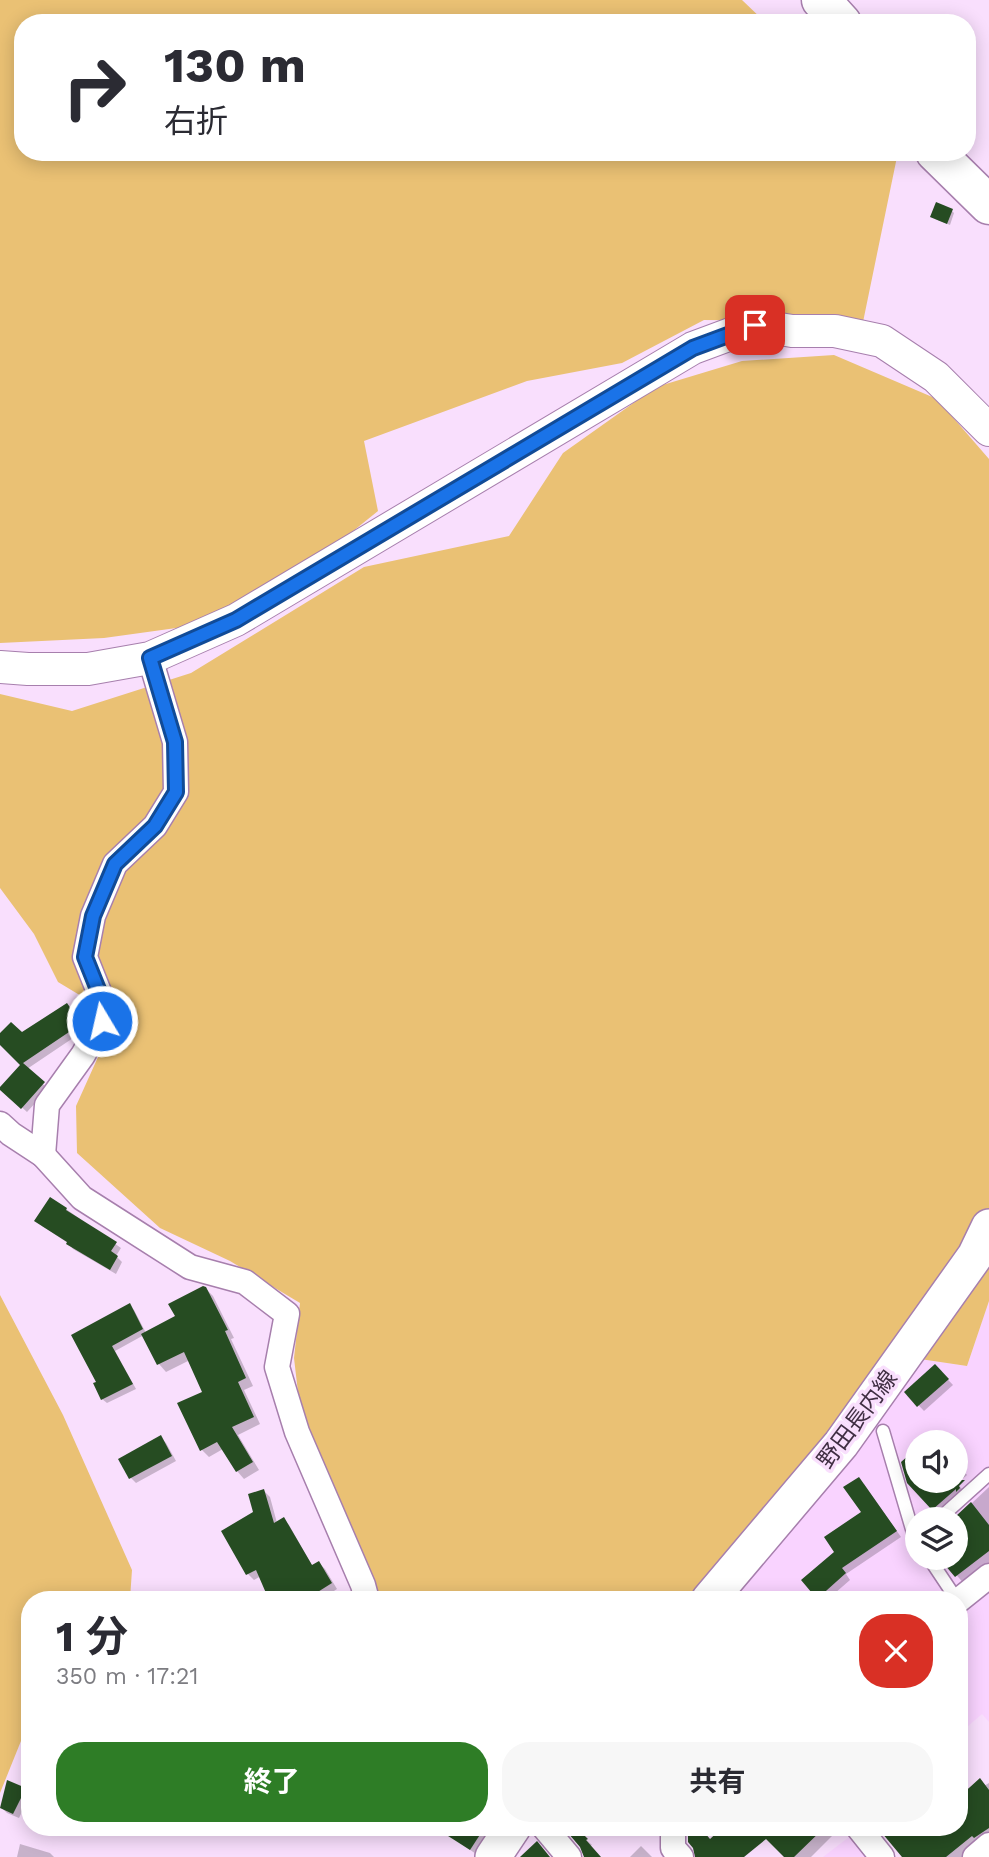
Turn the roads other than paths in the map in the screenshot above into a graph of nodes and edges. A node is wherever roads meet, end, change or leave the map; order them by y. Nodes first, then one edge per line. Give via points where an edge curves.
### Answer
1 (790, 0) edge
2 (821, 0) edge
3 (802, 14) edge
4 (834, 14) edge
5 (976, 160) edge
6 (944, 161) edge
7 (989, 172) edge
8 (989, 205) edge
9 (989, 430) edge
10 (150, 658) junction
11 (0, 667) edge
12 (0, 1124) edge
13 (43, 1155) junction
14 (984, 1251) edge
15 (883, 1431) dead end
16 (989, 1474) edge
17 (907, 1507) edge
18 (952, 1507) edge
19 (937, 1570) edge
20 (989, 1576) edge
21 (365, 1591) edge
22 (717, 1591) edge
23 (952, 1591) edge
24 (968, 1592) edge
25 (507, 1836) edge
26 (552, 1836) edge
27 (673, 1836) edge
28 (865, 1836) edge
29 (989, 1845) edge
30 (493, 1857) edge
31 (569, 1857) edge
32 (681, 1857) edge
33 (882, 1857) edge
34 (975, 1857) edge

1 - 3 highway
2 - 4 highway
5 - 7 highway
6 - 8 highway
9 - 10 street via 936,377 882,341 835,331 755,325 693,348 236,620
10 - 11 street via 88,669
10 - 13 street via 175,742 176,792 155,826 115,864 93,916 85,957 99,992 102,1021 47,1105
12 - 13 street
13 - 21 street via 82,1198 190,1267 245,1282 287,1314 277,1367 296,1432
14 - 22 main road, 野田長内線 via 841,1444
15 - 17 lane
16 - 18 lane
19 - 23 lane
20 - 24 street
25 - 30 main road
26 - 31 street
27 - 32 street via 673,1848
28 - 33 street
29 - 34 street

